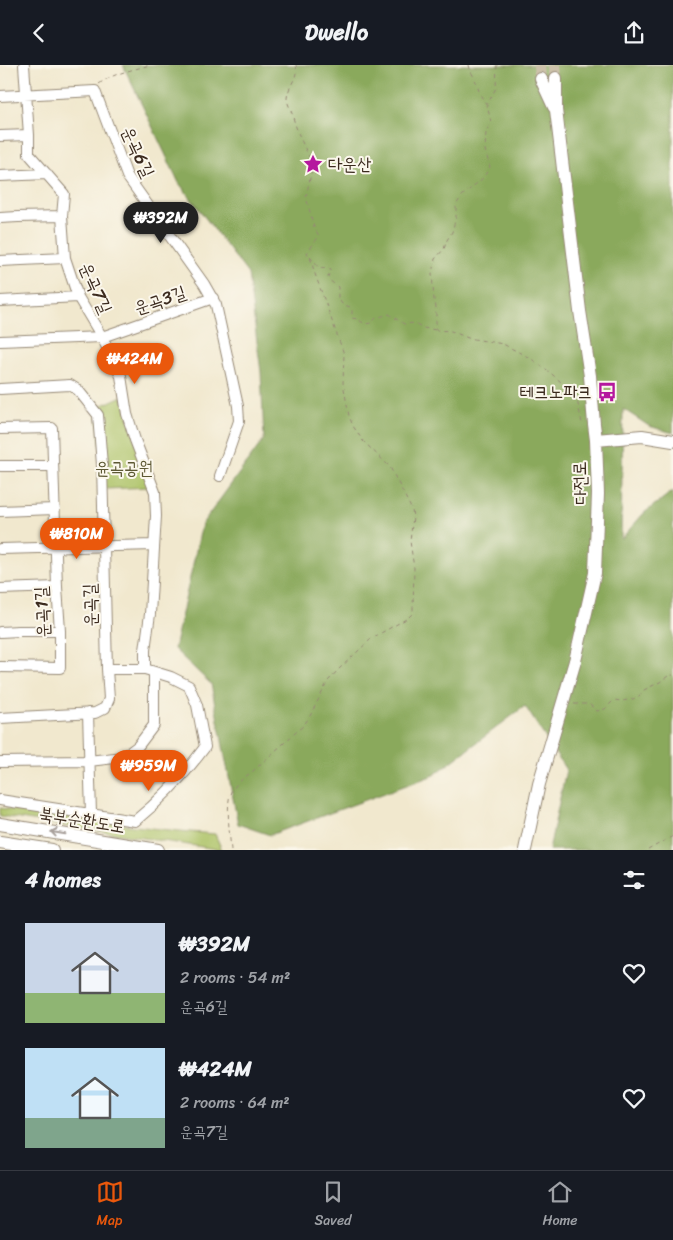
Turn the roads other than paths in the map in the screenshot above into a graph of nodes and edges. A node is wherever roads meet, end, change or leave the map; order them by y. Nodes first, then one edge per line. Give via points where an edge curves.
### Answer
1 (24, 65) edge
2 (556, 78) tunnel mouth
3 (541, 79) tunnel mouth
4 (26, 94) junction
5 (0, 96) edge
6 (556, 109) junction
7 (29, 135) junction
8 (0, 136) edge
9 (47, 174) junction
10 (0, 176) edge
11 (62, 216) junction
12 (0, 218) edge
13 (65, 257) junction
14 (0, 261) edge
15 (78, 297) junction
16 (213, 298) junction
17 (0, 301) edge
18 (102, 337) junction
19 (0, 341) edge
20 (0, 389) edge
21 (0, 429) edge
22 (596, 440) junction
23 (673, 441) edge
24 (52, 465) junction
25 (0, 466) edge
26 (220, 476) dead end
27 (55, 509) junction
28 (0, 511) edge
29 (154, 545) junction
30 (105, 547) junction
31 (56, 548) junction
32 (0, 549) edge
33 (57, 587) junction
34 (0, 589) edge
35 (60, 631) junction
36 (0, 632) edge
37 (0, 667) edge
38 (107, 669) junction
39 (150, 671) junction
40 (88, 713) junction
41 (0, 718) edge
42 (89, 761) junction
43 (0, 762) edge
44 (0, 800) edge
45 (91, 814) junction
46 (0, 824) edge
47 (2, 843) edge
48 (52, 850) edge
49 (158, 850) edge
50 (525, 850) edge

1 - 4 street, 운곡7길
2 - 6 main road, 다전로
3 - 6 main road, 다전로
4 - 5 street
4 - 7 street, 운곡7길
4 - 16 street, 운곡6길 via 95,91 128,176
6 - 22 main road, 다전로
7 - 8 street
7 - 9 street, 운곡7길 via 29,154
9 - 10 street
9 - 11 street, 운곡7길 via 64,194
11 - 12 street
11 - 13 street, 운곡7길
13 - 14 street
13 - 15 street, 운곡7길
15 - 17 street
15 - 18 street, 운곡7길
16 - 18 street, 운곡3길
16 - 26 street, 운곡6길 via 239,421
18 - 19 street, 운곡3길
18 - 29 street, 운곡7길 via 121,376 127,414 155,492
20 - 30 street, 운곡길 via 70,385 98,415
21 - 24 street, 운곡1길 via 52,428
22 - 23 main road via 642,436
22 - 50 main road, 다전로 via 595,573 564,703 539,784
24 - 25 street
24 - 27 street, 운곡1길
27 - 28 street
27 - 31 street, 운곡1길
29 - 30 street
29 - 39 street, 운곡7길 via 145,650
30 - 31 street
30 - 38 street, 운곡길
31 - 32 street
31 - 33 street, 운곡1길
33 - 34 street
33 - 35 street, 운곡1길
35 - 36 street
35 - 37 street, 운곡1길 via 60,668
38 - 39 street
38 - 40 street, 운곡길 via 109,699 105,708
39 - 42 street, 운곡7길 via 154,725 138,746 123,757
39 - 45 street via 189,686 197,705 205,747 189,768 136,821
40 - 41 street, 운곡길
40 - 42 street
42 - 43 street, 운곡7길
42 - 45 street
44 - 45 street
49 -> 46 main road, 북부순환도로
47 - 48 main road, 북부순환도로

